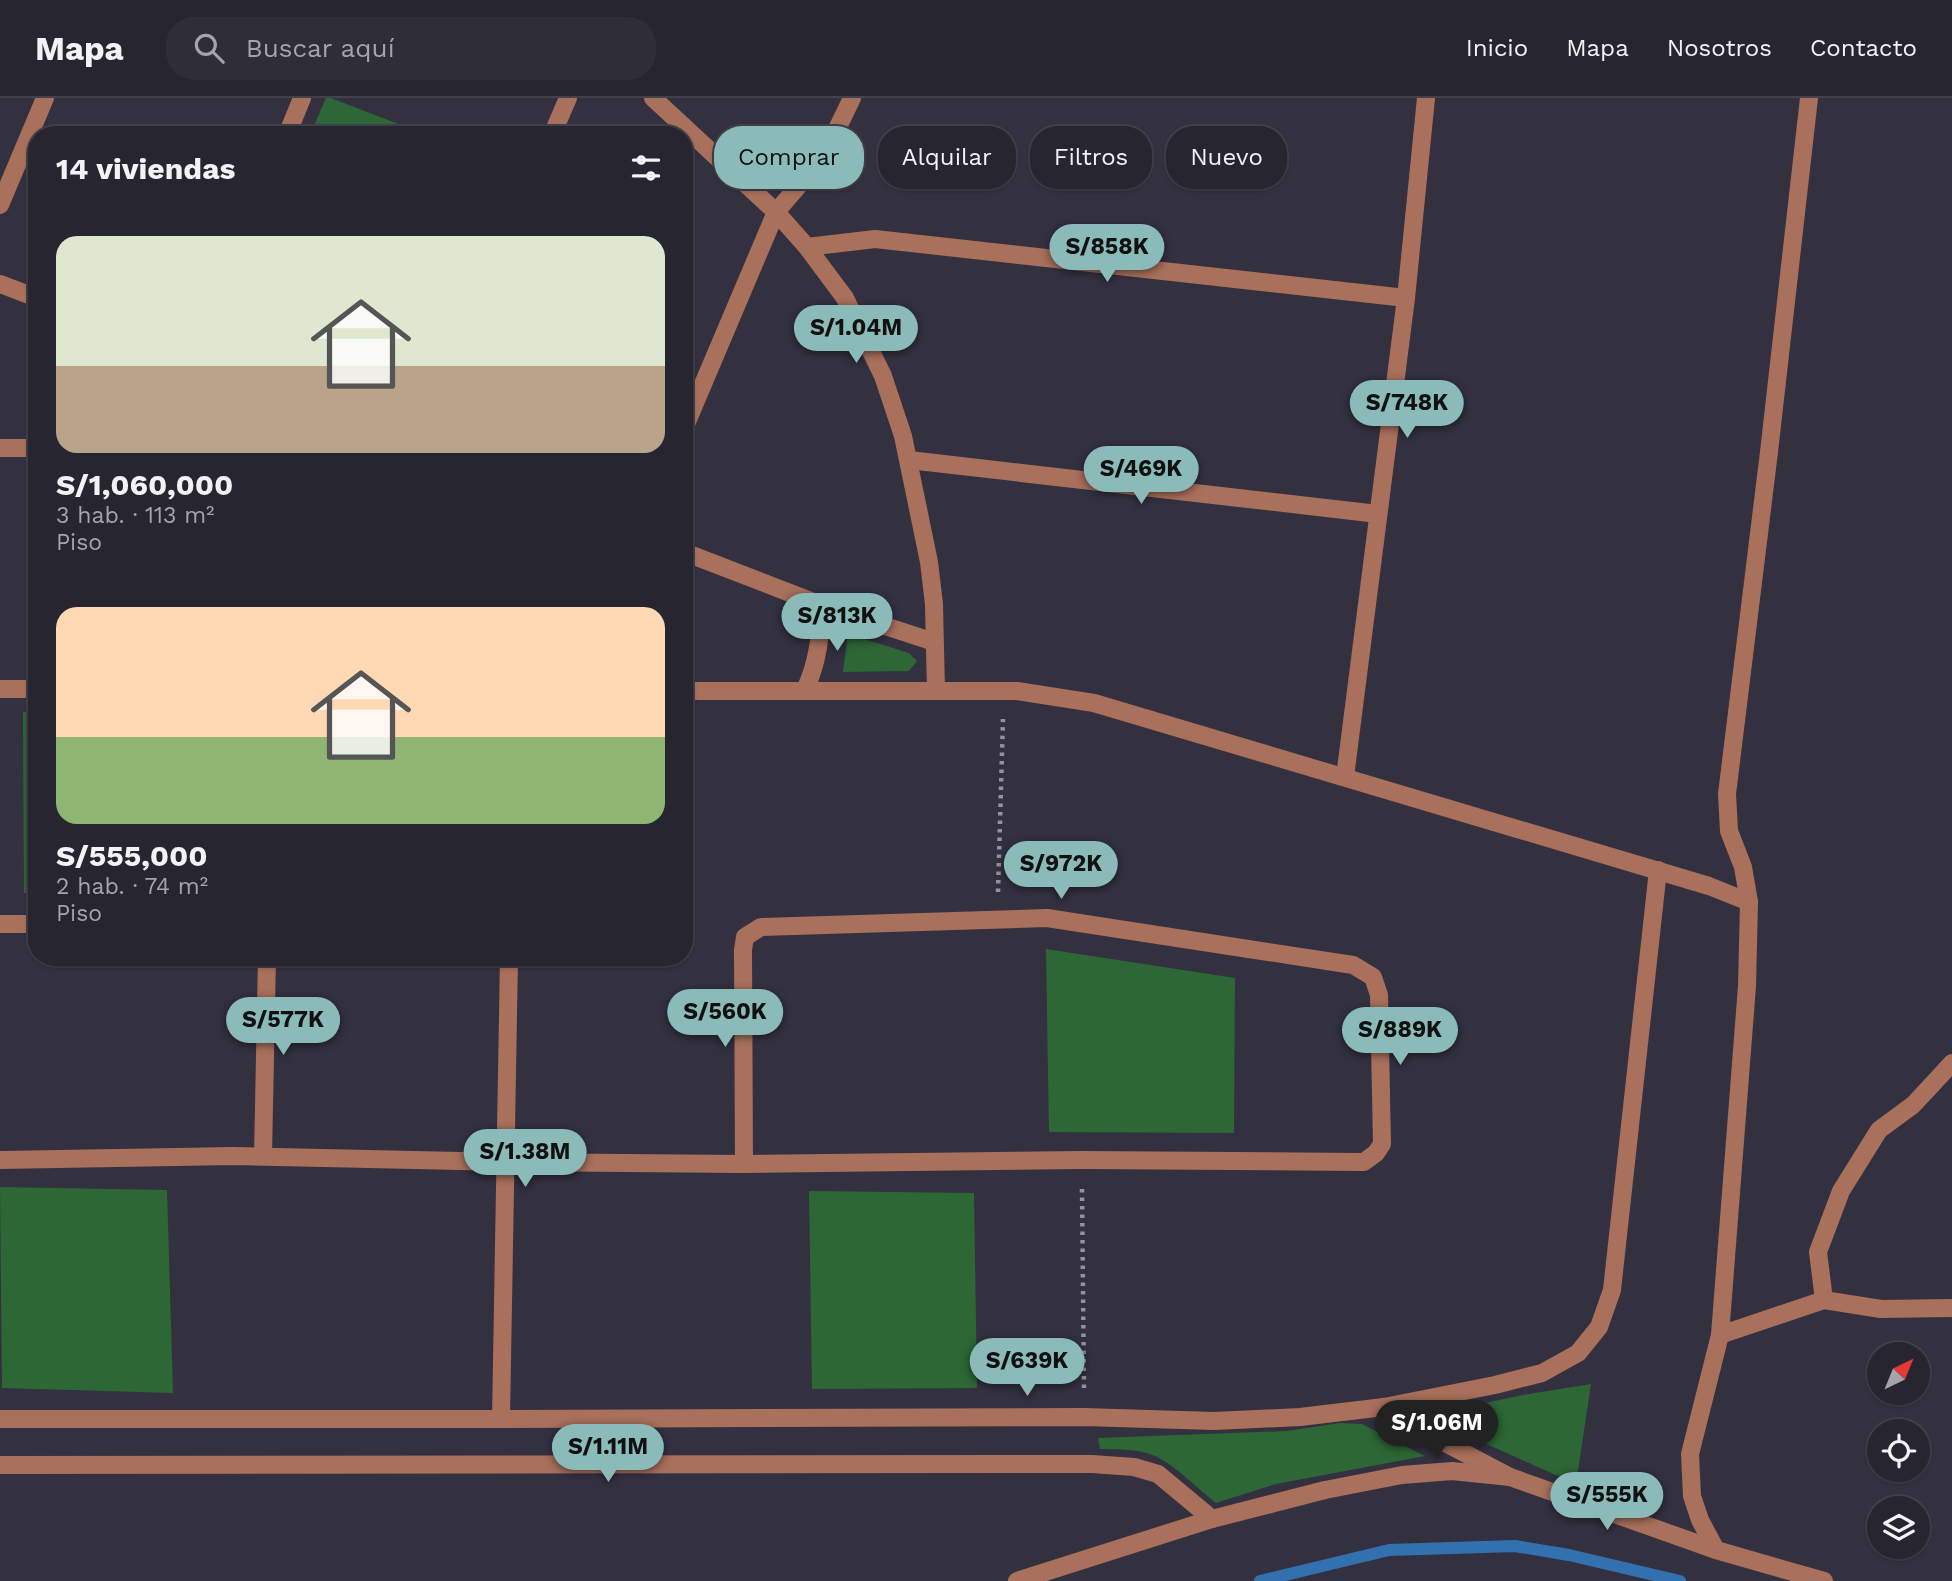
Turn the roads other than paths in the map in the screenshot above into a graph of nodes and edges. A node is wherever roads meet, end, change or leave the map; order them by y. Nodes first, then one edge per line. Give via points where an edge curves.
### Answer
1 (46, 98) edge
2 (302, 98) edge
3 (568, 98) edge
4 (653, 98) edge
5 (852, 98) edge
6 (1426, 98) edge
7 (1809, 98) edge
8 (34, 126) edge
9 (291, 126) edge
10 (556, 126) edge
11 (683, 126) edge
12 (693, 135) edge
13 (28, 140) edge
14 (0, 205) edge
15 (776, 212) junction
16 (807, 247) junction
17 (0, 284) edge
18 (28, 295) edge
19 (1406, 298) junction
20 (693, 408) edge
21 (0, 448) edge
22 (28, 448) edge
23 (909, 460) junction
24 (1378, 514) junction
25 (693, 555) edge
26 (821, 605) junction
27 (934, 642) junction
28 (0, 689) edge
29 (28, 690) edge
30 (805, 690) junction
31 (693, 691) edge
32 (936, 691) junction
33 (1345, 777) junction
34 (1658, 870) junction
35 (1749, 902) junction
36 (0, 924) edge
37 (28, 924) edge
38 (267, 966) edge
39 (509, 966) edge
40 (1952, 1063) edge
41 (262, 1156) junction
42 (0, 1160) edge
43 (506, 1162) junction
44 (744, 1164) junction
45 (1824, 1300) junction
46 (1952, 1308) edge
47 (1720, 1335) junction
48 (1384, 1407) junction
49 (0, 1419) edge
50 (501, 1419) junction
51 (0, 1465) edge
52 (1510, 1476) junction
53 (1212, 1519) junction
54 (1716, 1550) junction
55 (1017, 1581) edge
56 (1824, 1581) edge

1 - 8 street
2 - 9 street
3 - 10 street
4 - 11 street
5 - 15 street via 824,156
6 - 19 street
7 - 35 street via 1727,794 1729,831 1743,867
12 - 15 street
13 - 14 street
15 - 16 street
15 - 20 street
16 - 19 street via 875,239
16 - 23 street via 845,298 883,376
17 - 18 street
19 - 24 street
21 - 22 street
23 - 24 street
23 - 27 street via 929,562
24 - 33 street
25 - 26 street
26 - 27 street
26 - 30 street via 821,635
27 - 32 street
28 - 29 street
30 - 31 street
30 - 32 street
32 - 33 street via 1017,691 1094,703
33 - 34 street
34 - 35 street
34 - 48 street via 1612,1290 1599,1327 1578,1353 1542,1373
35 - 47 street via 1747,986
36 - 37 street
38 - 41 street
39 - 43 street
40 - 45 street via 1913,1105 1879,1130 1842,1191 1818,1252
41 - 42 street
41 - 43 street
43 - 44 street
43 - 50 street
44 - 44 street via 1364,1162 1382,1144 1379,995 1373,977 1353,965 1046,918 761,927 745,937 743,950
45 - 46 street via 1881,1309
45 - 47 street
47 - 54 street via 1689,1454 1692,1496
48 - 50 street via 1300,1417 1214,1420
48 - 52 street
49 - 50 street
51 - 53 street via 1092,1464 1158,1474
52 - 53 street via 1451,1471 1402,1475
52 - 54 street
53 - 55 street
54 - 56 street

